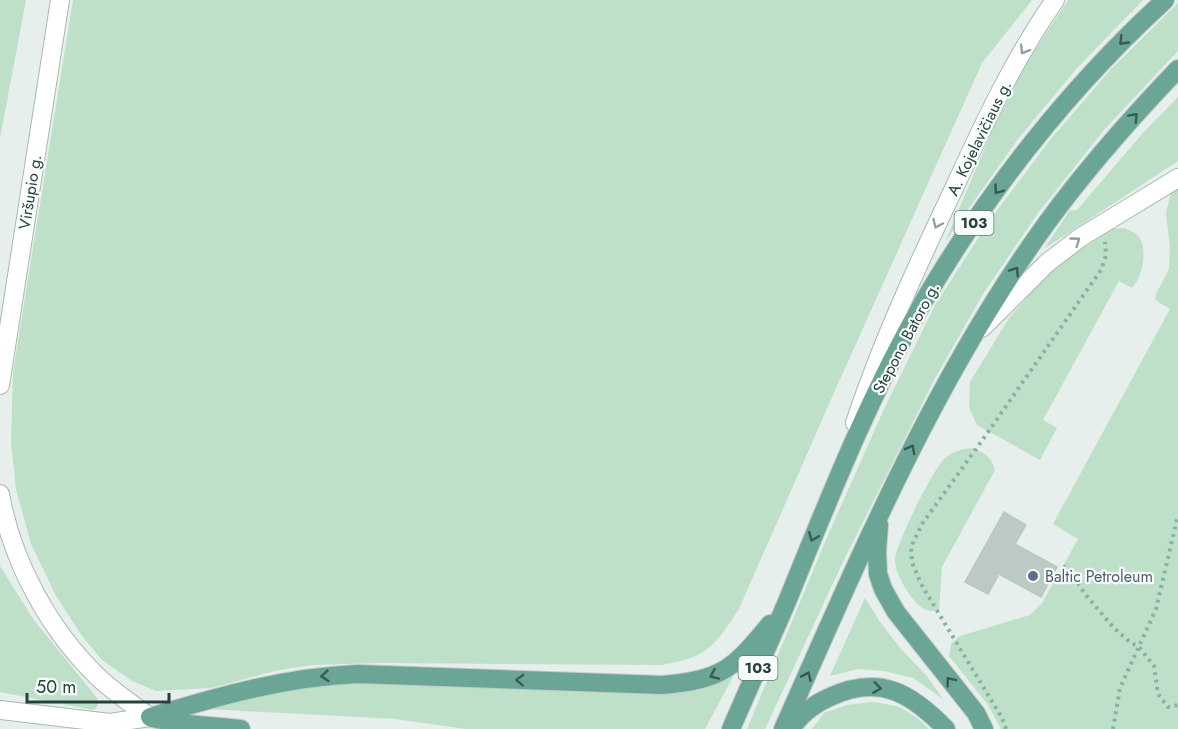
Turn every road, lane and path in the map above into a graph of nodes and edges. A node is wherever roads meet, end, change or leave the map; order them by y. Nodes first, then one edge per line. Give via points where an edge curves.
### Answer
1 (60, 0) edge
2 (1055, 0) edge
3 (1166, 0) edge
4 (1178, 69) edge
5 (1178, 178) edge
6 (1098, 227) junction
7 (972, 338) junction
8 (0, 385) edge
9 (836, 482) junction
10 (0, 494) edge
11 (885, 501) junction
12 (1178, 515) edge
13 (1063, 566) dead end
14 (785, 606) junction
15 (1139, 647) junction
16 (1178, 705) edge
17 (0, 710) edge
18 (150, 717) junction
19 (241, 729) edge
20 (731, 729) edge
21 (783, 729) edge
22 (790, 729) edge
23 (946, 729) edge
24 (984, 729) edge
25 (1006, 729) edge
26 (1113, 729) edge

1 - 8 street, Viršupio g.
2 -> 9 street, A. Kojelavičiaus g. via 1010,73 917,267 870,379
3 -> 9 main road, Stepono Batoro g. / 103 via 1082,85 961,240 886,373
7 -> 4 main road via 1081,178
5 - 6 street
7 -> 6 street via 1047,263
6 - 25 path via 1106,255 1101,270 922,524 911,547 921,584
11 -> 7 main road
9 -> 14 main road, Stepono Batoro g. / 103
10 - 18 street via 14,549 47,612 99,678
21 -> 11 main road
24 -> 11 main road via 883,589 877,552
12 - 15 path via 1156,609
13 - 15 path via 1113,627
14 -> 18 main road via 743,657 722,672 688,683 322,675 228,694
14 - 20 main road, Stepono Batoro g. / 103
15 - 16 path via 1154,666 1158,694 1168,707
15 - 26 path via 1120,688
17 - 18 street via 110,723
18 - 19 main road
22 -> 23 main road via 818,702 847,689 870,686 896,691 924,707

